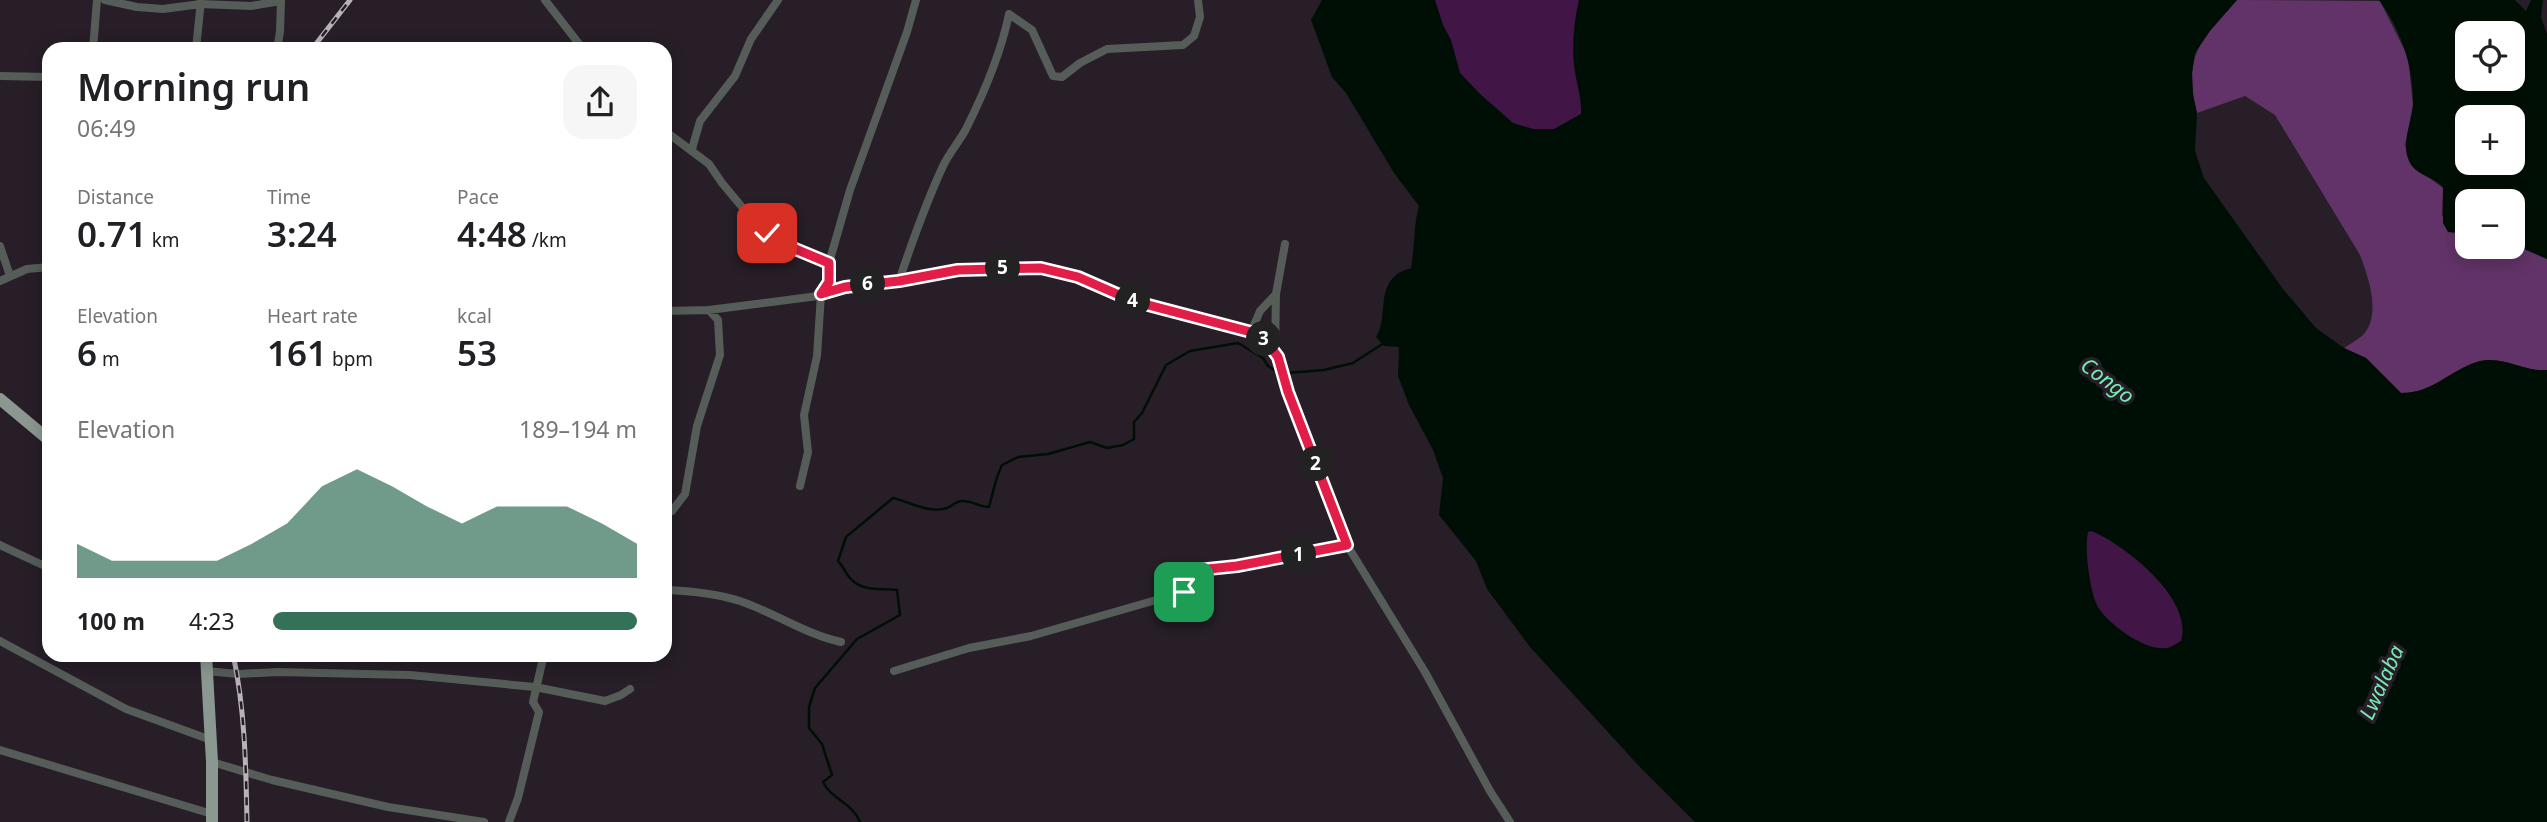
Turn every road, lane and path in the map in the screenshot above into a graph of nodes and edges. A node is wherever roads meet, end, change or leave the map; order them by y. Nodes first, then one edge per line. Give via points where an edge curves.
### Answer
1 (97, 0) edge
2 (106, 0) edge
3 (545, 0) edge
4 (778, 0) edge
5 (916, 0) edge
6 (1198, 0) edge
7 (281, 1) edge
8 (201, 2) edge
9 (94, 42) edge
10 (197, 42) edge
11 (278, 42) edge
12 (578, 42) edge
13 (0, 76) edge
14 (42, 77) edge
15 (672, 136) edge
16 (692, 149) junction
17 (1285, 244) dead end
18 (0, 246) edge
19 (829, 263) junction
20 (42, 268) edge
21 (10, 276) junction
22 (0, 281) edge
23 (899, 281) junction
24 (821, 294) junction
25 (1276, 294) junction
26 (709, 310) junction
27 (672, 311) edge
28 (1251, 332) junction
29 (1275, 352) junction
30 (0, 399) edge
31 (42, 434) edge
32 (800, 486) dead end
33 (672, 511) edge
34 (0, 545) edge
35 (1347, 545) junction
36 (42, 565) edge
37 (672, 590) edge
38 (0, 641) edge
39 (841, 642) dead end
40 (206, 662) edge
41 (542, 662) edge
42 (207, 671) junction
43 (894, 671) dead end
44 (535, 687) junction
45 (630, 689) dead end
46 (211, 740) junction
47 (0, 750) edge
48 (212, 762) junction
49 (212, 818) edge
50 (484, 822) edge
51 (509, 822) edge
52 (1510, 822) edge

1 - 9 street
2 - 8 street via 163,9
3 - 12 street
4 - 16 street via 751,39 735,76 701,121
5 - 19 street
6 - 23 street via 1200,17 1194,36 1183,45 1107,49 1062,77 1054,76 1032,30 1009,14 978,103 945,163
7 - 8 street via 251,6
7 - 11 street
8 - 10 street
13 - 14 street
15 - 16 street
16 - 19 street via 767,233
17 - 25 street
18 - 21 street
19 - 24 street via 829,282
20 - 21 street
21 - 22 street
23 - 24 street
23 - 28 street via 958,270 1041,268 1078,277 1133,301
24 - 26 street
24 - 32 street via 817,356 804,415 808,452
25 - 28 street via 1260,311
25 - 29 street
26 - 27 street
26 - 33 street via 718,320 720,355 697,426 685,494
28 - 29 street
29 - 35 street
30 - 31 main road
34 - 36 street
35 - 43 street via 1189,571 1180,578 1184,592
35 - 52 street
37 - 39 street via 703,591 741,601 809,633
38 - 46 street via 126,709
40 - 42 main road
41 - 44 street
42 - 44 street via 410,675
42 - 46 main road
44 - 45 street via 605,701
44 - 51 street via 533,702 539,712
46 - 48 main road
47 - 49 street
48 - 49 main road
48 - 50 street via 388,807

